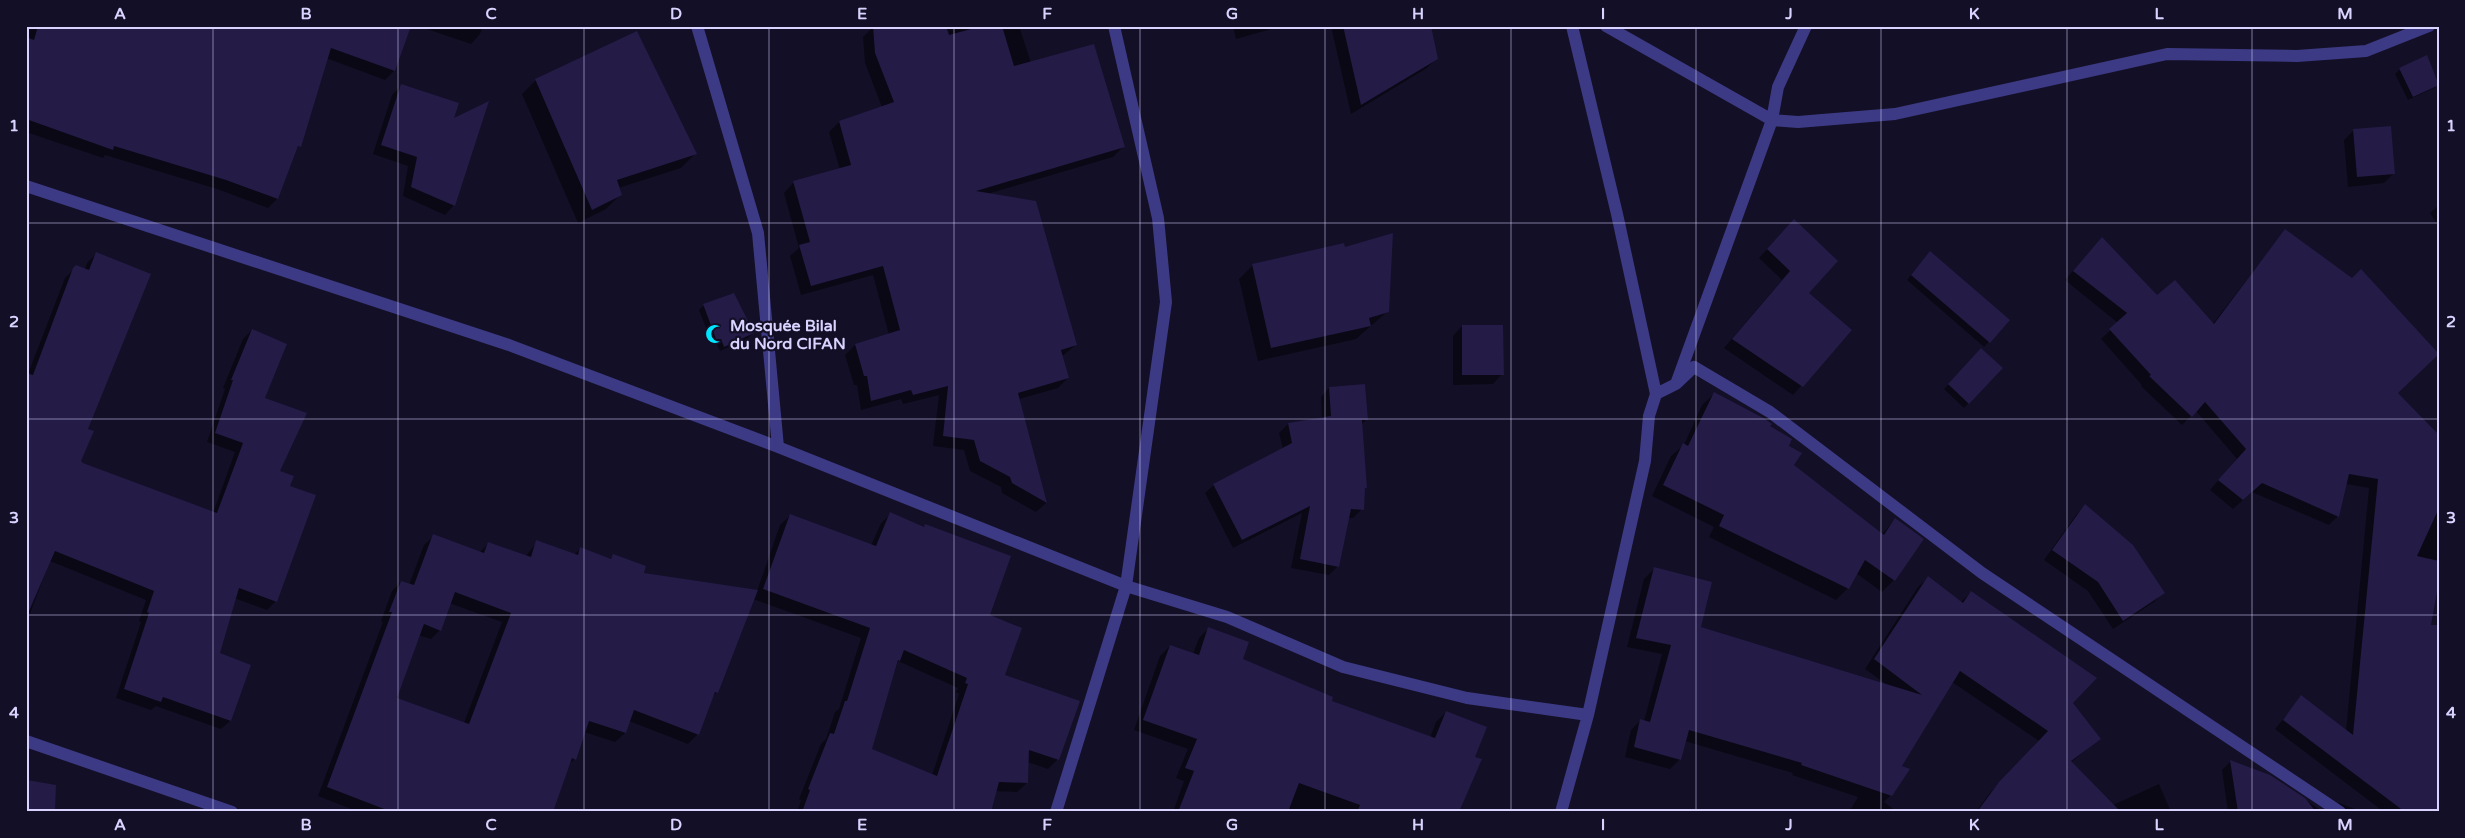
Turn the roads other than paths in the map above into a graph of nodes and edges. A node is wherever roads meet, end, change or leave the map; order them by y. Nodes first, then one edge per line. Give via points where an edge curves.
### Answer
1 (697, 26) edge
2 (1114, 26) edge
3 (1572, 26) edge
4 (1606, 26) edge
5 (1806, 26) edge
6 (2429, 26) edge
7 (1772, 120) junction
8 (26, 186) edge
9 (1676, 384) junction
10 (1656, 394) junction
11 (778, 447) junction
12 (1126, 586) junction
13 (1588, 715) junction
14 (26, 741) edge
15 (232, 812) edge
16 (1056, 812) edge
17 (1561, 812) edge
18 (2340, 812) edge

1 - 11 street via 758,233
2 - 12 street via 1158,218 1166,302
3 - 10 street
4 - 7 street
5 - 7 street via 1778,87
6 - 7 street via 2366,51 2297,56 2168,54 1896,114 1798,122
7 - 9 street
8 - 11 street via 509,345
9 - 10 street
9 - 18 street via 1694,367 1770,412 1982,573
10 - 13 street via 1649,416 1645,461
11 - 12 street
12 - 13 street via 1226,618 1343,667 1467,698
12 - 16 street
13 - 17 street
14 - 15 street

